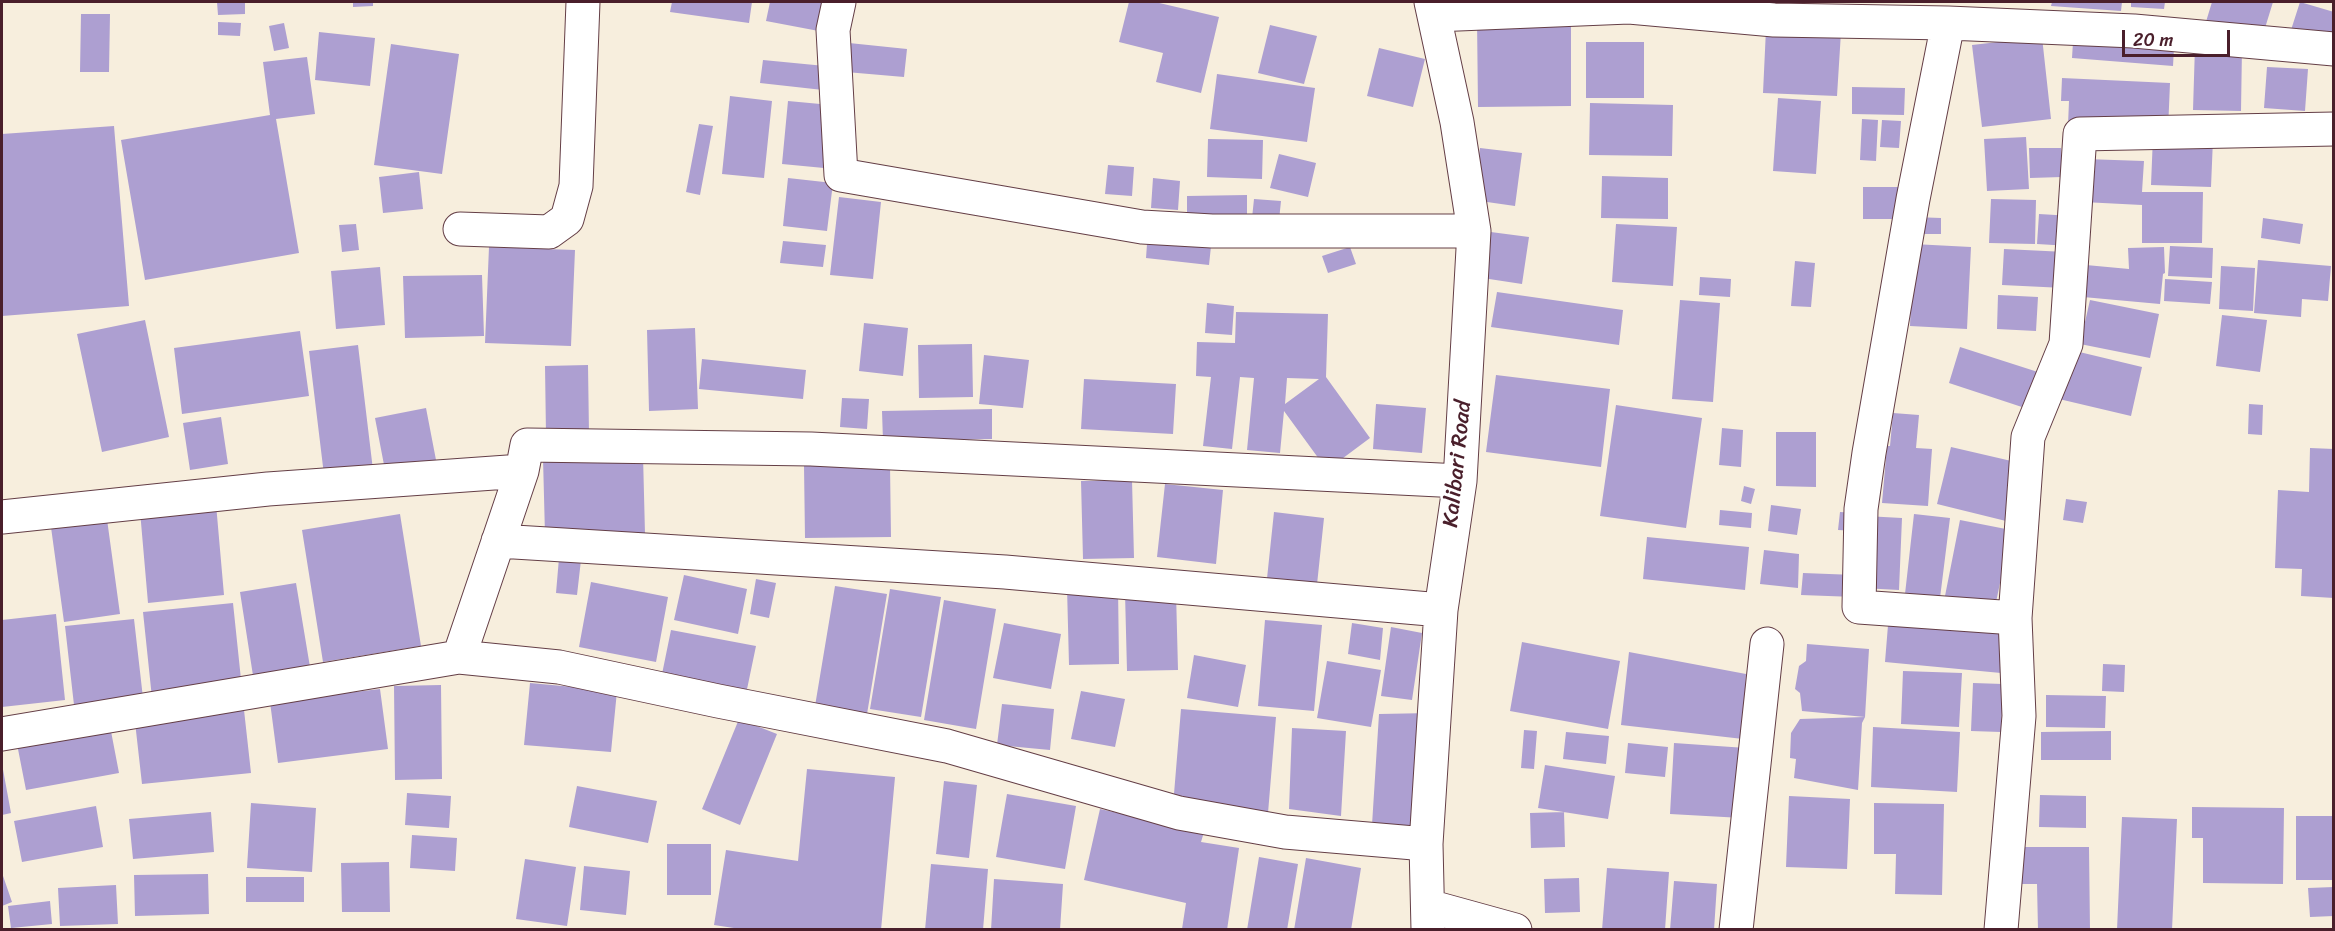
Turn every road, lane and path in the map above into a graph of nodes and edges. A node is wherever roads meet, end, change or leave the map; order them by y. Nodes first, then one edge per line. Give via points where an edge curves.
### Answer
1 (583, 2) edge
2 (839, 2) edge
3 (1432, 8) edge
4 (1948, 23) junction
5 (2334, 50) edge
6 (2334, 129) edge
7 (460, 229) dead end
8 (1474, 231) junction
9 (522, 471) junction
10 (1460, 481) junction
11 (2, 517) edge
12 (498, 541) junction
13 (1442, 610) junction
14 (2015, 618) junction
15 (1767, 644) dead end
16 (459, 657) junction
17 (2, 734) edge
18 (1426, 844) junction
19 (1428, 918) edge
20 (1515, 930) edge
21 (1736, 930) edge
22 (2001, 930) edge

1 - 7 street via 576,186 567,219 549,232
2 - 8 street via 833,30 841,176 1142,226 1212,231
3 - 4 street via 1629,7 1774,20
3 - 8 street, Kalibari Road via 1457,122
4 - 5 street via 2134,31
4 - 14 street via 1869,453 1861,509 1859,607
6 - 14 street via 2080,135 2066,344 2028,437
8 - 10 street, Kalibari Road
9 - 10 street via 527,445 811,449
9 - 11 street via 268,489
9 - 12 street
10 - 13 street, Kalibari Road
12 - 13 street via 1005,572
12 - 16 street
13 - 18 street, Kalibari Road
14 - 22 street via 2019,716
15 - 21 street
16 - 17 street
16 - 18 street via 559,667 947,746 1179,813 1285,832
18 - 19 street, Kalibari Road
19 - 20 street

